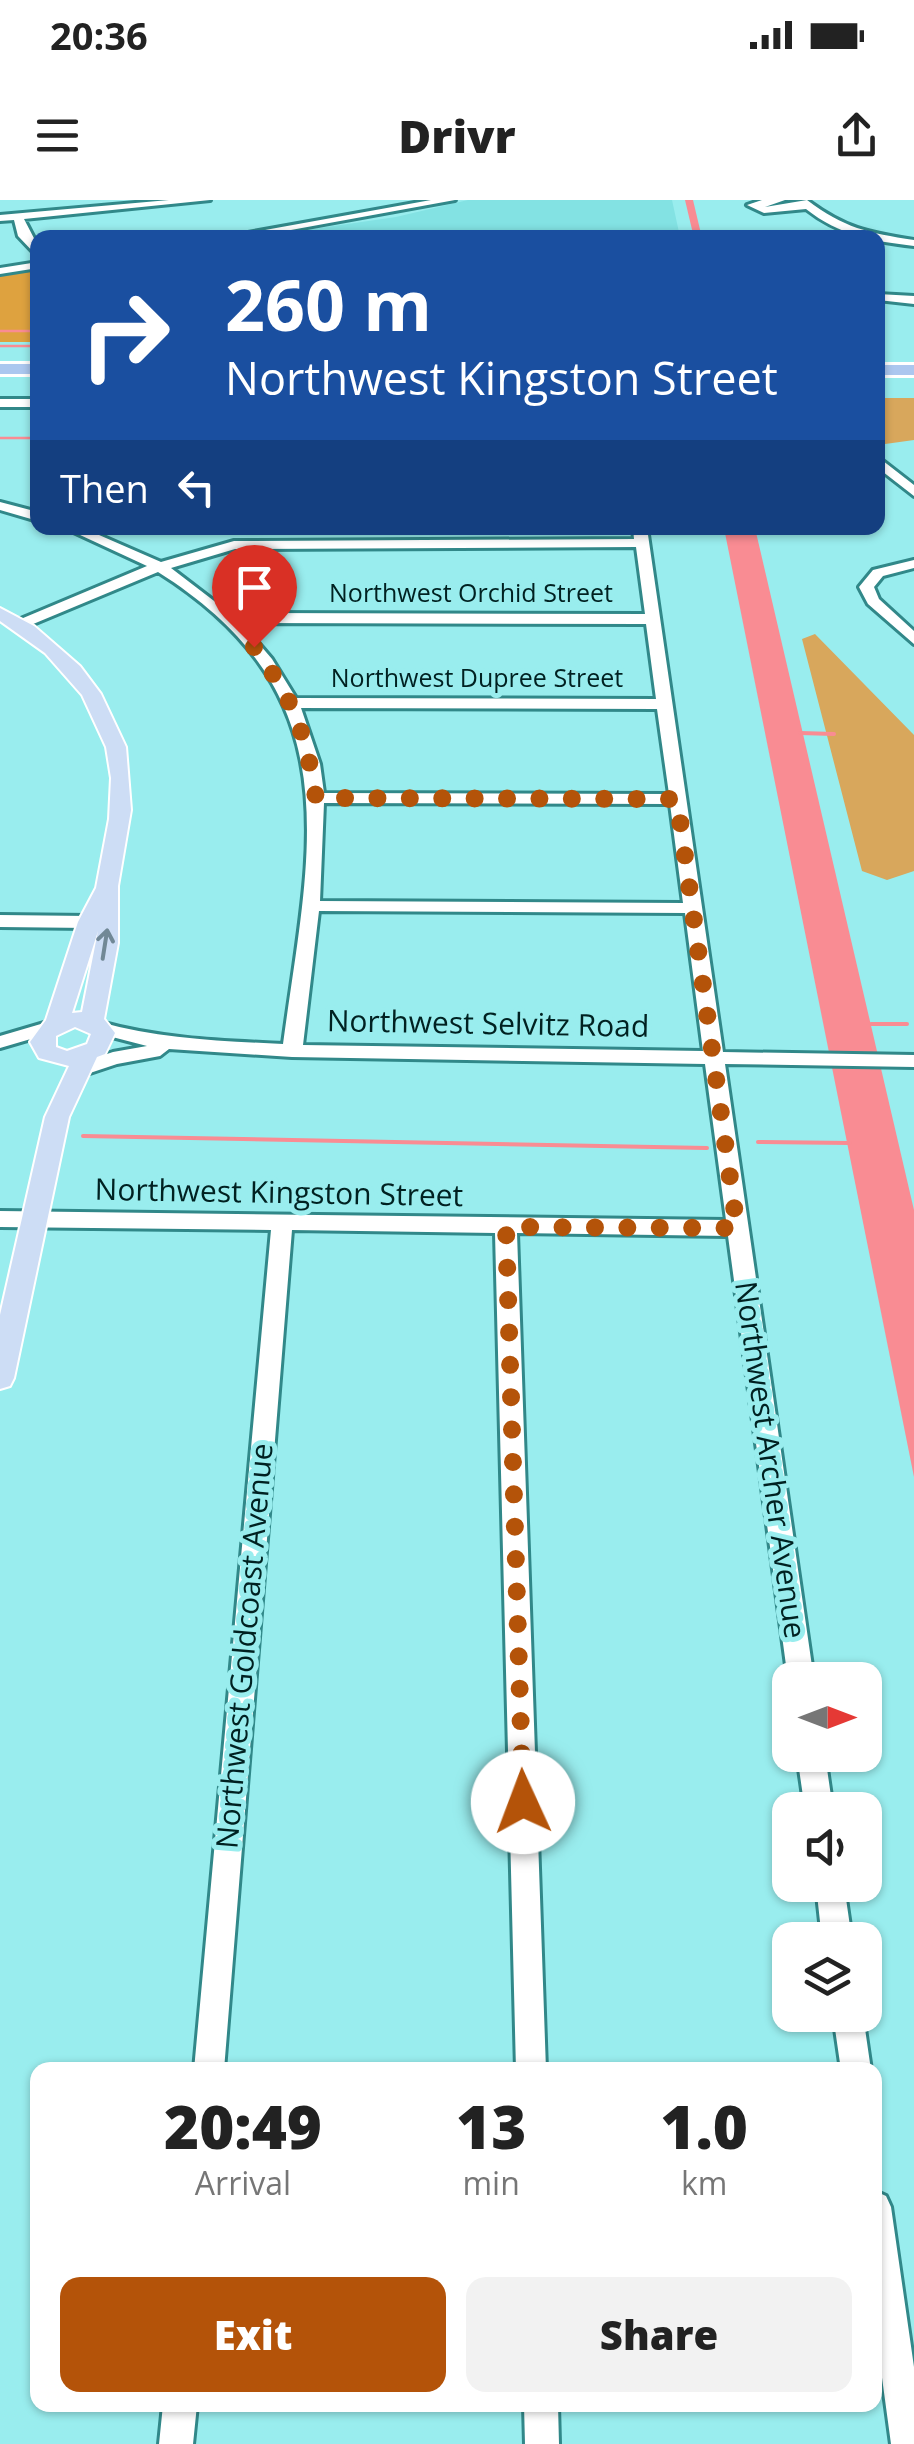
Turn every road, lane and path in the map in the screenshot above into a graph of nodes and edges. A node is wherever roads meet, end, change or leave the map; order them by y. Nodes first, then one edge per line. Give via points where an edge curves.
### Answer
1 (206, 200) edge
2 (450, 200) edge
3 (780, 200) edge
4 (804, 203) edge
5 (120, 204) edge
6 (34, 215) junction
7 (18, 217) junction
8 (0, 218) edge
9 (36, 230) edge
10 (272, 230) edge
11 (841, 230) edge
12 (30, 231) edge
13 (885, 239) edge
14 (914, 243) edge
15 (30, 266) edge
16 (0, 270) edge
17 (885, 298) edge
18 (914, 300) edge
19 (0, 366) edge
20 (30, 366) edge
21 (885, 367) edge
22 (914, 367) edge
23 (0, 403) edge
24 (30, 403) edge
25 (885, 466) edge
26 (910, 484) edge
27 (885, 486) edge
28 (0, 506) edge
29 (30, 515) edge
30 (87, 535) edge
31 (641, 535) edge
32 (914, 564) edge
33 (158, 567) junction
34 (0, 613) edge
35 (652, 618) junction
36 (231, 622) junction
37 (20, 624) junction
38 (914, 639) edge
39 (292, 703) junction
40 (663, 704) junction
41 (316, 798) junction
42 (677, 799) junction
43 (106, 890) junction
44 (309, 906) junction
45 (692, 908) junction
46 (0, 921) edge
47 (89, 922) junction
48 (96, 997) junction
49 (54, 1025) junction
50 (96, 1025) junction
51 (0, 1044) edge
52 (176, 1045) junction
53 (292, 1051) junction
54 (49, 1054) junction
55 (712, 1057) junction
56 (86, 1060) junction
57 (914, 1060) edge
58 (57, 1117) junction
59 (0, 1219) edge
60 (33, 1219) junction
61 (282, 1223) junction
62 (506, 1227) junction
63 (737, 1228) junction
64 (0, 1378) edge
65 (797, 1662) edge
66 (850, 2032) edge
67 (209, 2062) edge
68 (531, 2062) edge
69 (855, 2062) edge
70 (882, 2258) edge
71 (179, 2412) edge
72 (540, 2412) edge
73 (176, 2444) edge
74 (542, 2444) edge
75 (908, 2444) edge

1 - 5 street
2 - 10 street
3 - 4 street via 752,205 764,210
4 - 11 street
5 - 6 street
6 - 7 street
6 - 9 street
7 - 8 street
7 - 12 street
13 - 14 street
15 - 16 street
17 - 18 street
19 - 20 highway
21 - 22 highway
23 - 24 street
25 - 26 street
26 - 27 street
28 - 29 street
30 - 33 street
31 - 33 street via 280,542 202,551
31 - 35 street, Northwest Archer Avenue
32 - 38 street via 878,573 866,587
33 - 36 street
33 - 37 street
34 - 37 main road
35 - 36 street, Northwest Orchid Street
35 - 40 street, Northwest Archer Avenue
36 - 39 street
37 - 43 main road via 94,693 117,746 120,814
39 - 40 street, Northwest Dupree Street
39 - 41 street
40 - 42 street, Northwest Archer Avenue
41 - 42 street
41 - 44 street
42 - 45 street, Northwest Archer Avenue
43 - 47 main road
48 -> 43 main road via 110,917
44 - 45 street
44 - 53 street
45 - 55 street, Northwest Archer Avenue
46 - 47 street
47 - 49 main road
48 - 50 main road
48 - 52 street via 116,1022
49 - 50 main road via 74,1019
49 - 51 street
49 - 54 main road via 42,1037
50 - 52 street, Northwest Selvitz Road
50 - 56 main road via 103,1038
51 - 54 street
52 - 53 street, Northwest Selvitz Road
52 - 56 street
53 - 55 street, Northwest Selvitz Road
54 - 56 main road
54 - 58 main road
55 - 57 street, Northwest Selvitz Road
55 - 63 street, Northwest Archer Avenue
56 - 58 main road
58 - 60 main road
59 - 60 street, Northwest Kingston Street
60 - 61 street, Northwest Kingston Street
60 - 64 main road
61 - 62 street, Northwest Kingston Street
61 - 67 street, Northwest Goldcoast Avenue
62 - 63 street, Northwest Kingston Street
62 - 68 street
63 - 65 street, Northwest Archer Avenue
66 - 69 street
70 - 75 street
71 - 73 street
72 - 74 street

